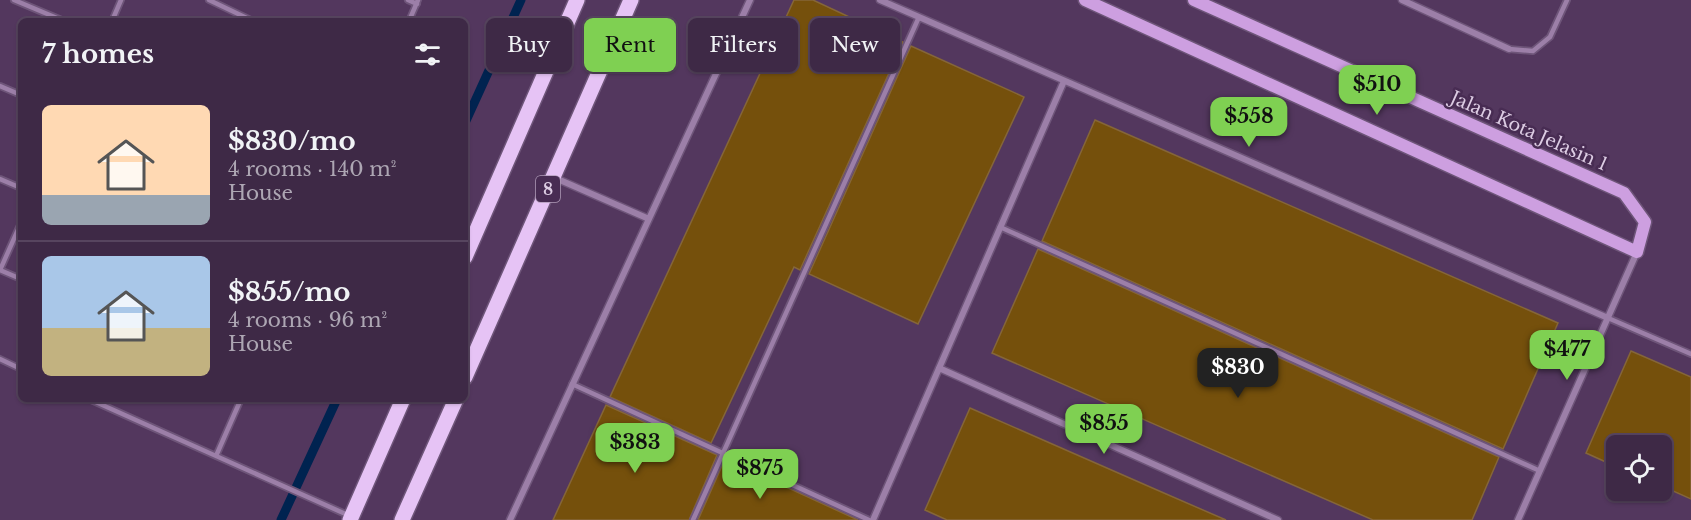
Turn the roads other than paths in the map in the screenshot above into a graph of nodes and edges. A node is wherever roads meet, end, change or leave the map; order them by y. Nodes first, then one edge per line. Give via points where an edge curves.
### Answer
1 (14, 0) edge
2 (121, 0) edge
3 (208, 0) edge
4 (408, 0) edge
5 (577, 0) edge
6 (631, 0) edge
7 (750, 0) edge
8 (880, 0) edge
9 (1085, 0) edge
10 (1194, 0) edge
11 (1402, 0) edge
12 (1567, 0) edge
13 (418, 2) edge
14 (1105, 4) edge
15 (919, 17) junction
16 (57, 18) edge
17 (113, 18) edge
18 (247, 18) edge
19 (410, 18) edge
20 (1509, 49) joint
21 (1064, 81) junction
22 (0, 86) edge
23 (18, 94) edge
24 (553, 177) junction
25 (0, 179) edge
26 (18, 187) edge
27 (649, 219) junction
28 (1000, 227) junction
29 (18, 230) edge
30 (468, 250) edge
31 (1637, 252) junction
32 (0, 270) edge
33 (18, 278) edge
34 (1608, 318) junction
35 (1691, 354) edge
36 (0, 359) edge
37 (18, 368) edge
38 (939, 368) junction
39 (468, 371) edge
40 (572, 384) junction
41 (96, 402) edge
42 (240, 402) edge
43 (402, 402) edge
44 (455, 402) edge
45 (722, 455) junction
46 (216, 456) junction
47 (1540, 471) junction
48 (351, 518) edge
49 (402, 520) edge
50 (510, 520) edge
51 (693, 520) edge
52 (871, 520) edge
53 (1278, 520) edge
54 (1518, 520) edge

1 - 16 lane
2 - 17 lane
3 - 18 lane
4 - 13 lane
5 - 30 main road
6 - 24 main road, 8
7 - 27 street
8 - 15 street
9 - 14 street
10 - 31 street, Jalan Kota Jelasin 1 via 1624,193 1645,222
11 - 20 street
12 - 20 lane via 1550,37 1533,51
13 - 19 lane
14 - 31 street
15 - 21 street
15 - 45 lane
21 - 28 street
21 - 34 street
22 - 23 lane
24 - 27 street
24 - 39 main road, 8
25 - 26 lane
27 - 40 street
28 - 38 street
28 - 47 lane
29 - 32 lane
31 - 34 street
32 - 33 lane
34 - 35 lane
34 - 47 street
36 - 37 lane
38 - 52 street
38 - 53 street
40 - 45 lane
40 - 50 street
41 - 46 lane
42 - 46 lane
43 - 48 main road
44 - 49 main road
45 - 51 lane
45 - 52 lane
46 - 48 lane
47 - 54 street

